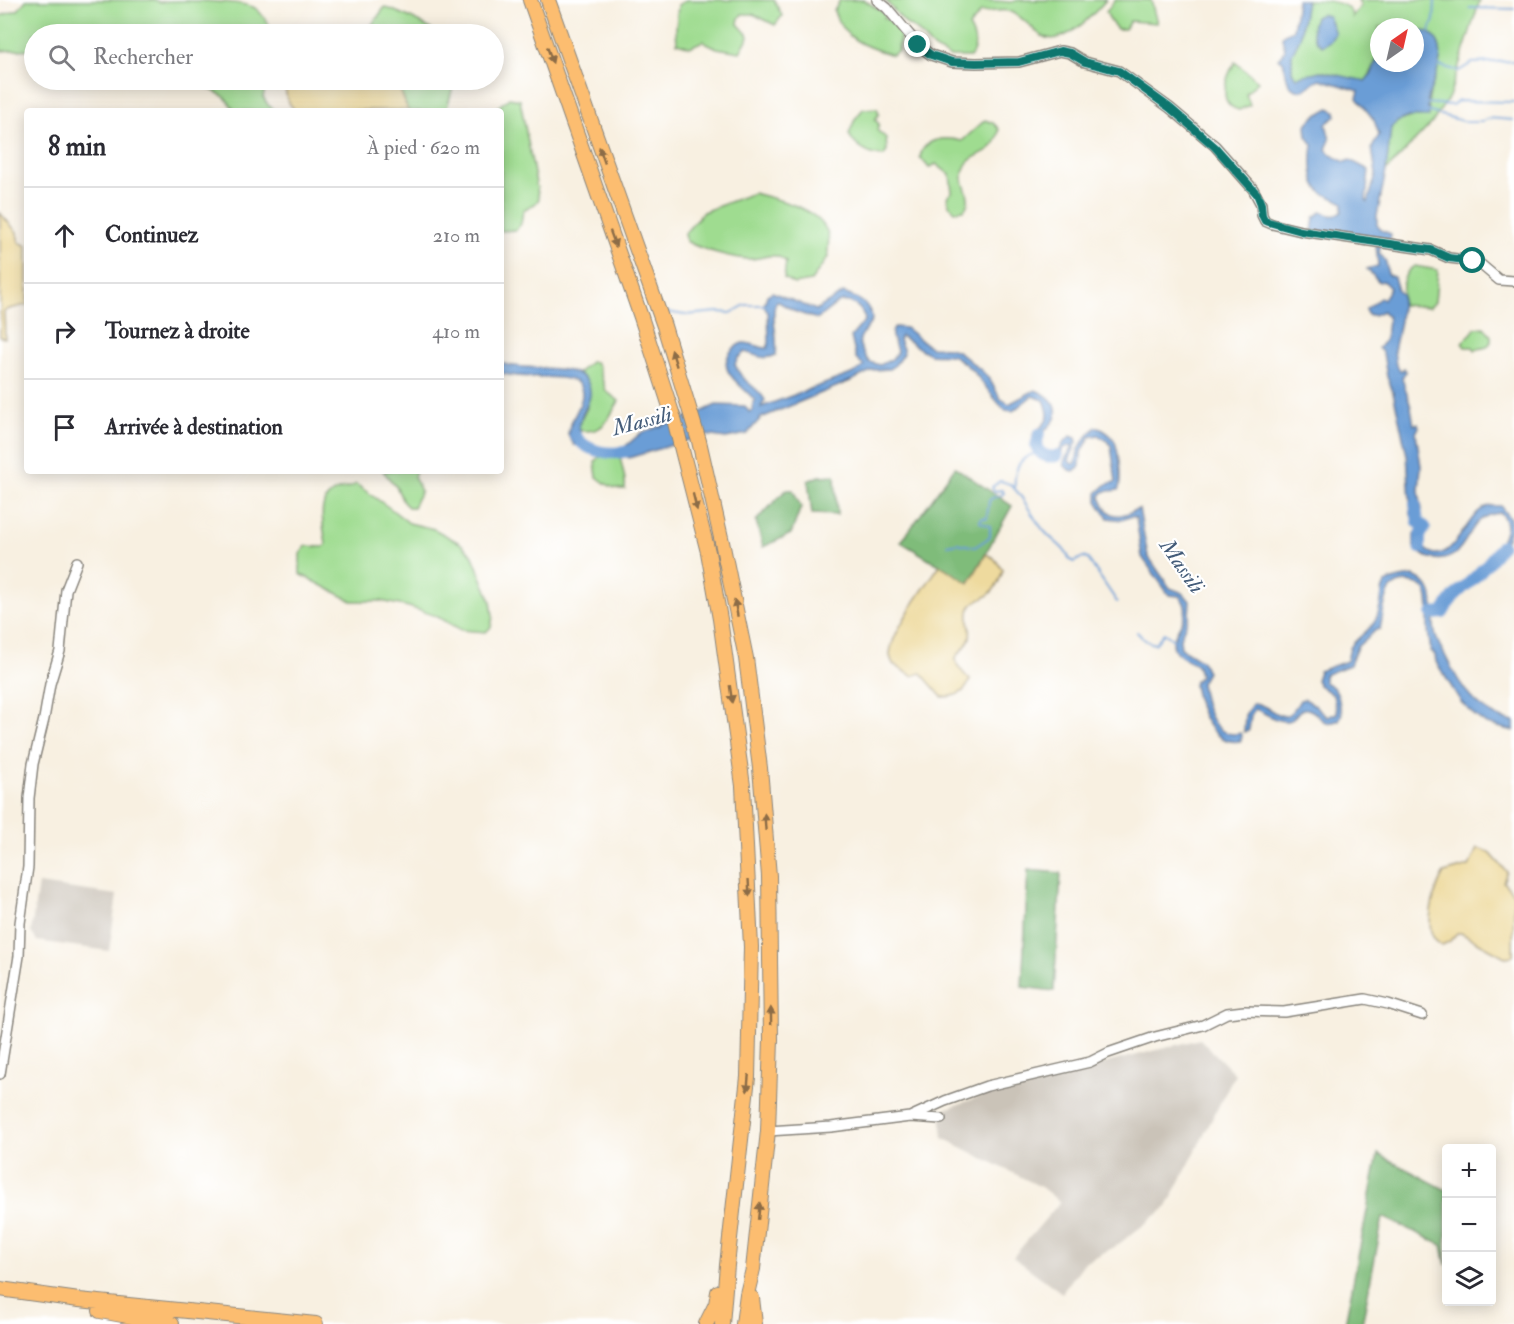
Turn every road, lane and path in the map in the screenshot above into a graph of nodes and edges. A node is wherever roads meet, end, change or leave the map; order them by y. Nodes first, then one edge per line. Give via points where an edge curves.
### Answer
1 (530, 0) edge
2 (548, 0) edge
3 (877, 0) edge
4 (1514, 280) edge
5 (77, 562) dead end
6 (1422, 1016) dead end
7 (0, 1074) edge
8 (910, 1117) junction
9 (941, 1119) dead end
10 (768, 1131) junction
11 (727, 1265) junction
12 (753, 1269) junction
13 (0, 1289) edge
14 (0, 1297) edge
15 (172, 1324) edge
16 (316, 1324) edge
17 (706, 1324) edge
18 (722, 1324) edge
19 (742, 1324) edge
20 (755, 1324) edge

1 -> 11 highway via 674,419 708,552 720,619 743,786 751,947 748,1077
10 -> 2 highway via 769,876 746,658 691,414
3 - 4 street via 918,45 931,55 952,62 1019,62 1060,51 1119,71 1215,147 1253,189 1265,221 1301,231 1431,250 1449,258 1479,263 1499,280
5 - 7 street via 66,590 60,651 33,764 20,954
6 - 8 street via 1365,999 1284,1012 1227,1013 1203,1025 1155,1037 1090,1062 983,1087
8 - 9 street
8 - 10 street
12 -> 10 highway
11 - 17 highway
11 - 18 highway
12 - 19 highway
12 - 20 highway
13 - 16 highway
14 - 15 highway

